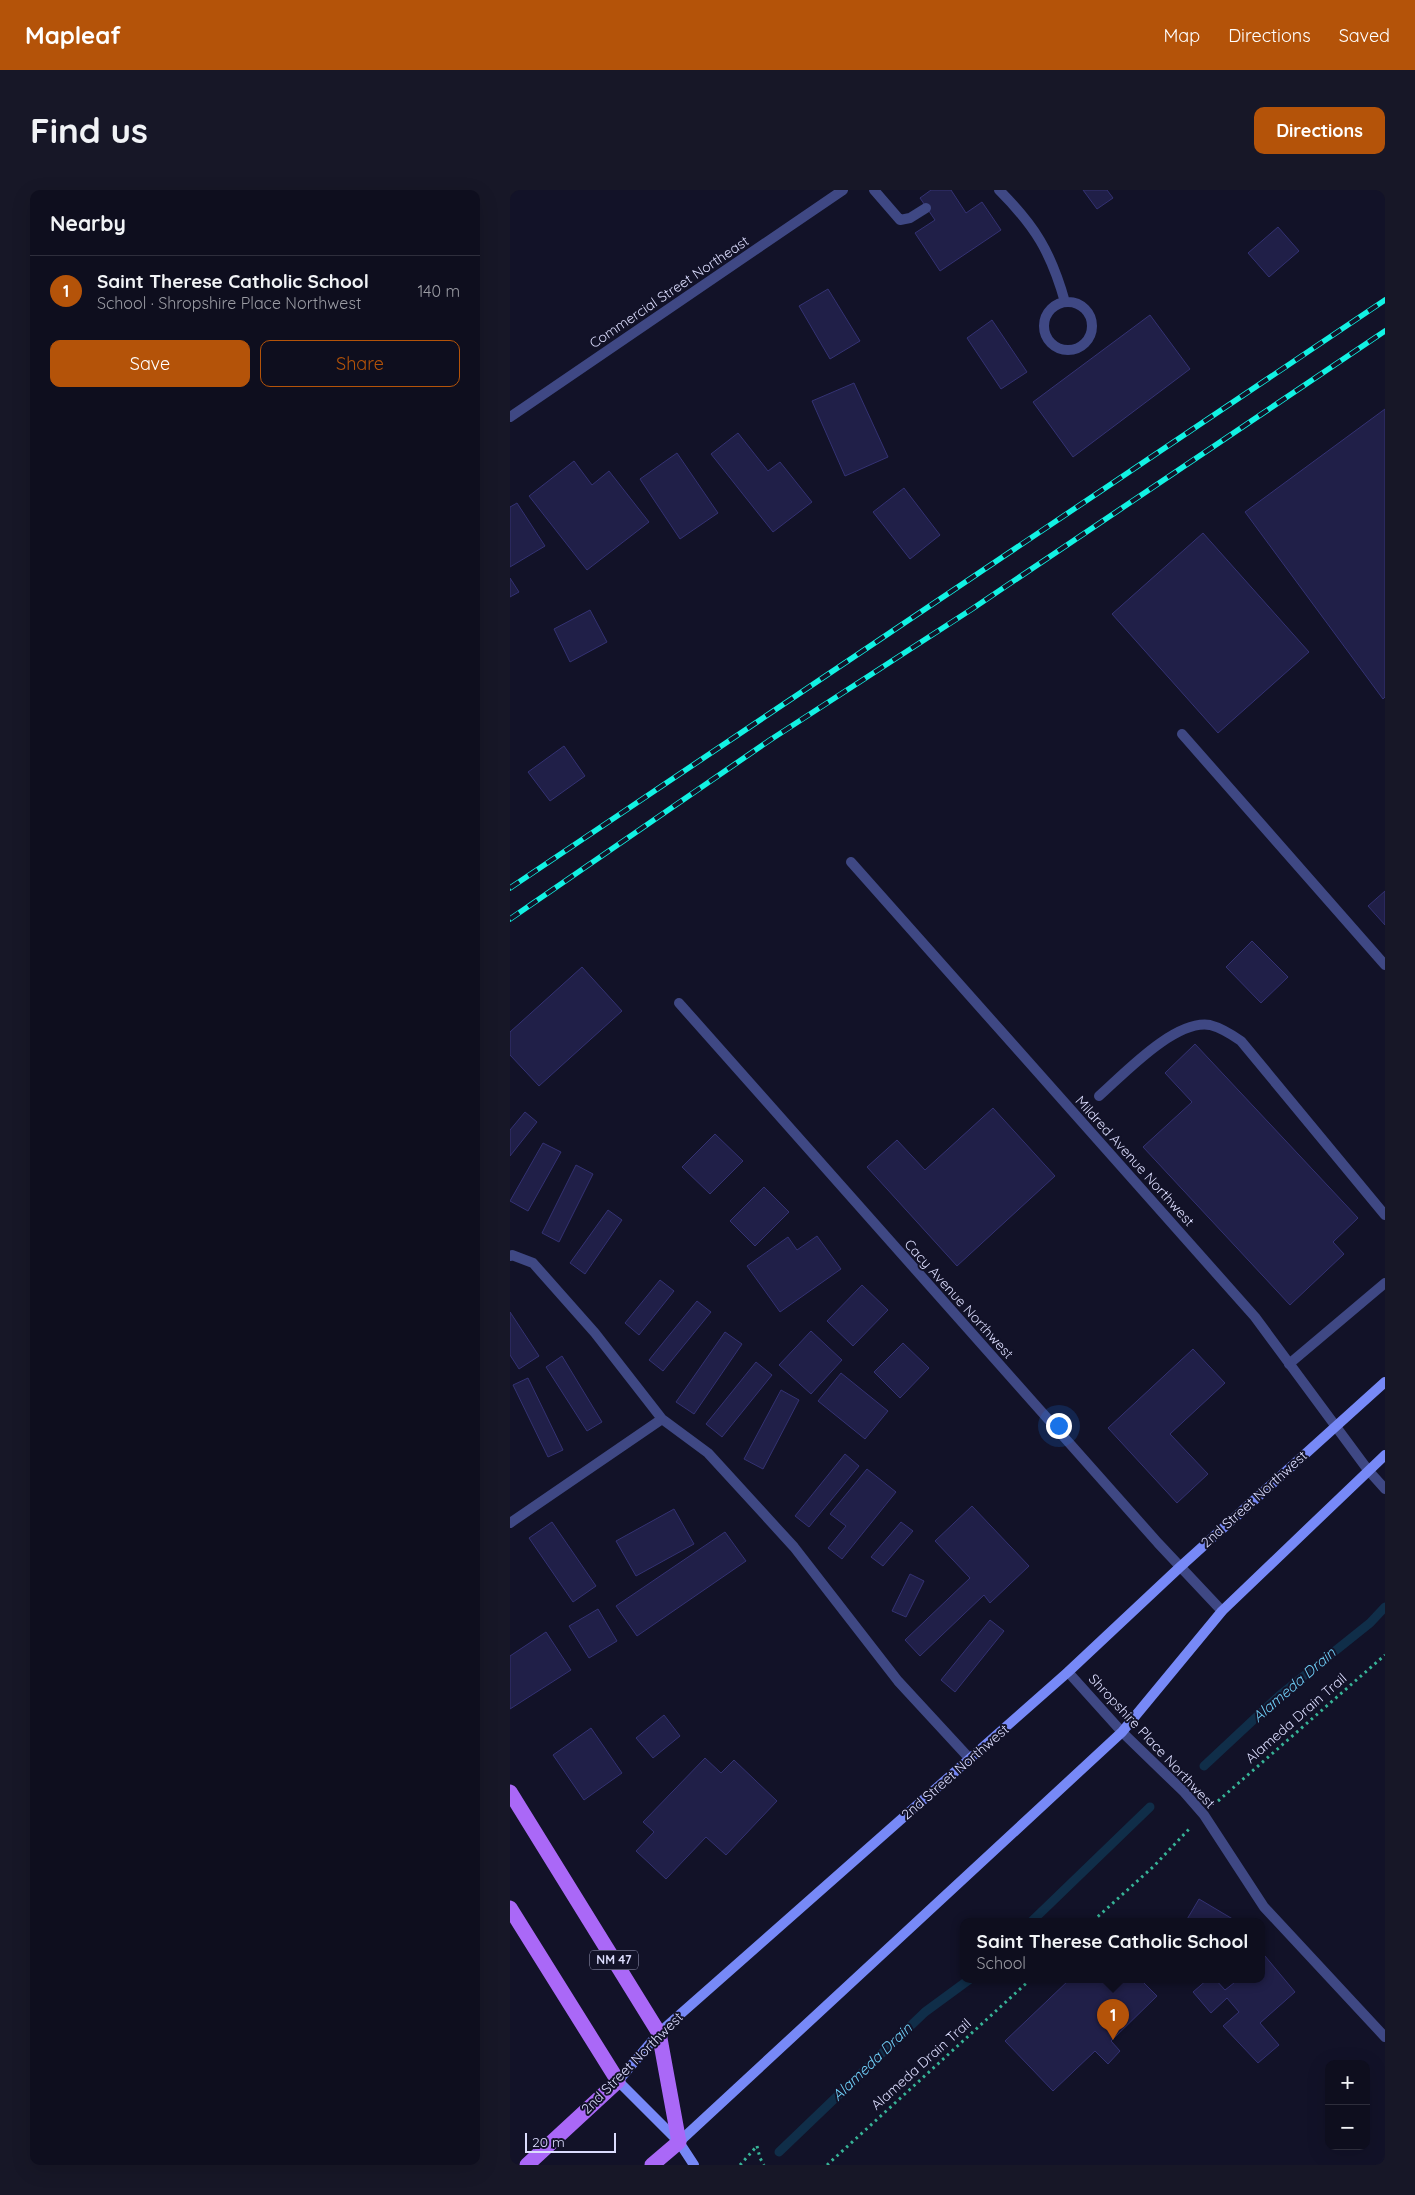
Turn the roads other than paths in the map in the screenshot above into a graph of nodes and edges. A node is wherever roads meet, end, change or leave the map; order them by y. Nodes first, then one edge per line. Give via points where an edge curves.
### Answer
1 (843, 190) edge
2 (874, 190) edge
3 (998, 190) edge
4 (926, 208) dead end
5 (1065, 302) junction
6 (510, 417) edge
7 (1182, 734) dead end
8 (851, 862) dead end
9 (1385, 965) edge
10 (679, 1003) dead end
11 (1099, 1096) dead end
12 (1385, 1214) edge
13 (510, 1256) edge
14 (1385, 1283) edge
15 (1289, 1364) junction
16 (1385, 1382) edge
17 (662, 1419) junction
18 (1335, 1426) junction
19 (1385, 1455) edge
20 (1368, 1470) junction
21 (1385, 1490) edge
22 (510, 1523) edge
23 (1180, 1567) junction
24 (1222, 1611) junction
25 (1068, 1672) junction
26 (1122, 1732) junction
27 (970, 1759) junction
28 (510, 1792) edge
29 (510, 1908) edge
30 (659, 2033) junction
31 (1385, 2037) edge
32 (618, 2081) junction
33 (679, 2142) junction
34 (528, 2165) edge
35 (652, 2165) edge
36 (694, 2165) edge

1 - 6 street, Commercial Street Northeast
2 - 4 street via 900,220
3 - 5 street via 1022,213 1041,239
5 - 5 street via 1081,306 1091,319 1090,336 1079,348 1071,351 1056,348 1043,330 1043,322 1050,309
7 - 9 street
8 - 15 street, Mildred Avenue Northwest via 1255,1317
10 - 23 street, Cacy Avenue Northwest
11 - 12 street via 1162,1040 1192,1027 1209,1025 1226,1031 1241,1041
13 - 17 street via 533,1263 595,1333
14 - 15 street
15 - 18 street, Mildred Avenue Northwest
16 - 18 main road, 2nd Street Northwest
17 - 22 street
17 - 27 street via 708,1453 788,1540 898,1681
18 - 20 street, Mildred Avenue Northwest
18 - 23 main road, 2nd Street Northwest
19 - 20 main road
20 - 21 street, Mildred Avenue Northwest
20 - 24 main road
23 - 24 street, Cacy Avenue Northwest
23 - 25 main road, 2nd Street Northwest
24 - 26 main road
25 - 26 street, Shropshire Place Northwest
25 - 27 main road, 2nd Street Northwest
26 - 31 street, Shropshire Place Northwest via 1204,1815 1264,1907
26 - 33 main road
27 - 30 main road, 2nd Street Northwest
28 - 30 main road, NM 47
29 - 32 main road
30 - 32 main road, 2nd Street Northwest
30 - 33 main road, NM 47
32 - 33 main road
32 - 34 main road, 2nd Street Northwest
33 - 35 main road
33 - 36 main road

